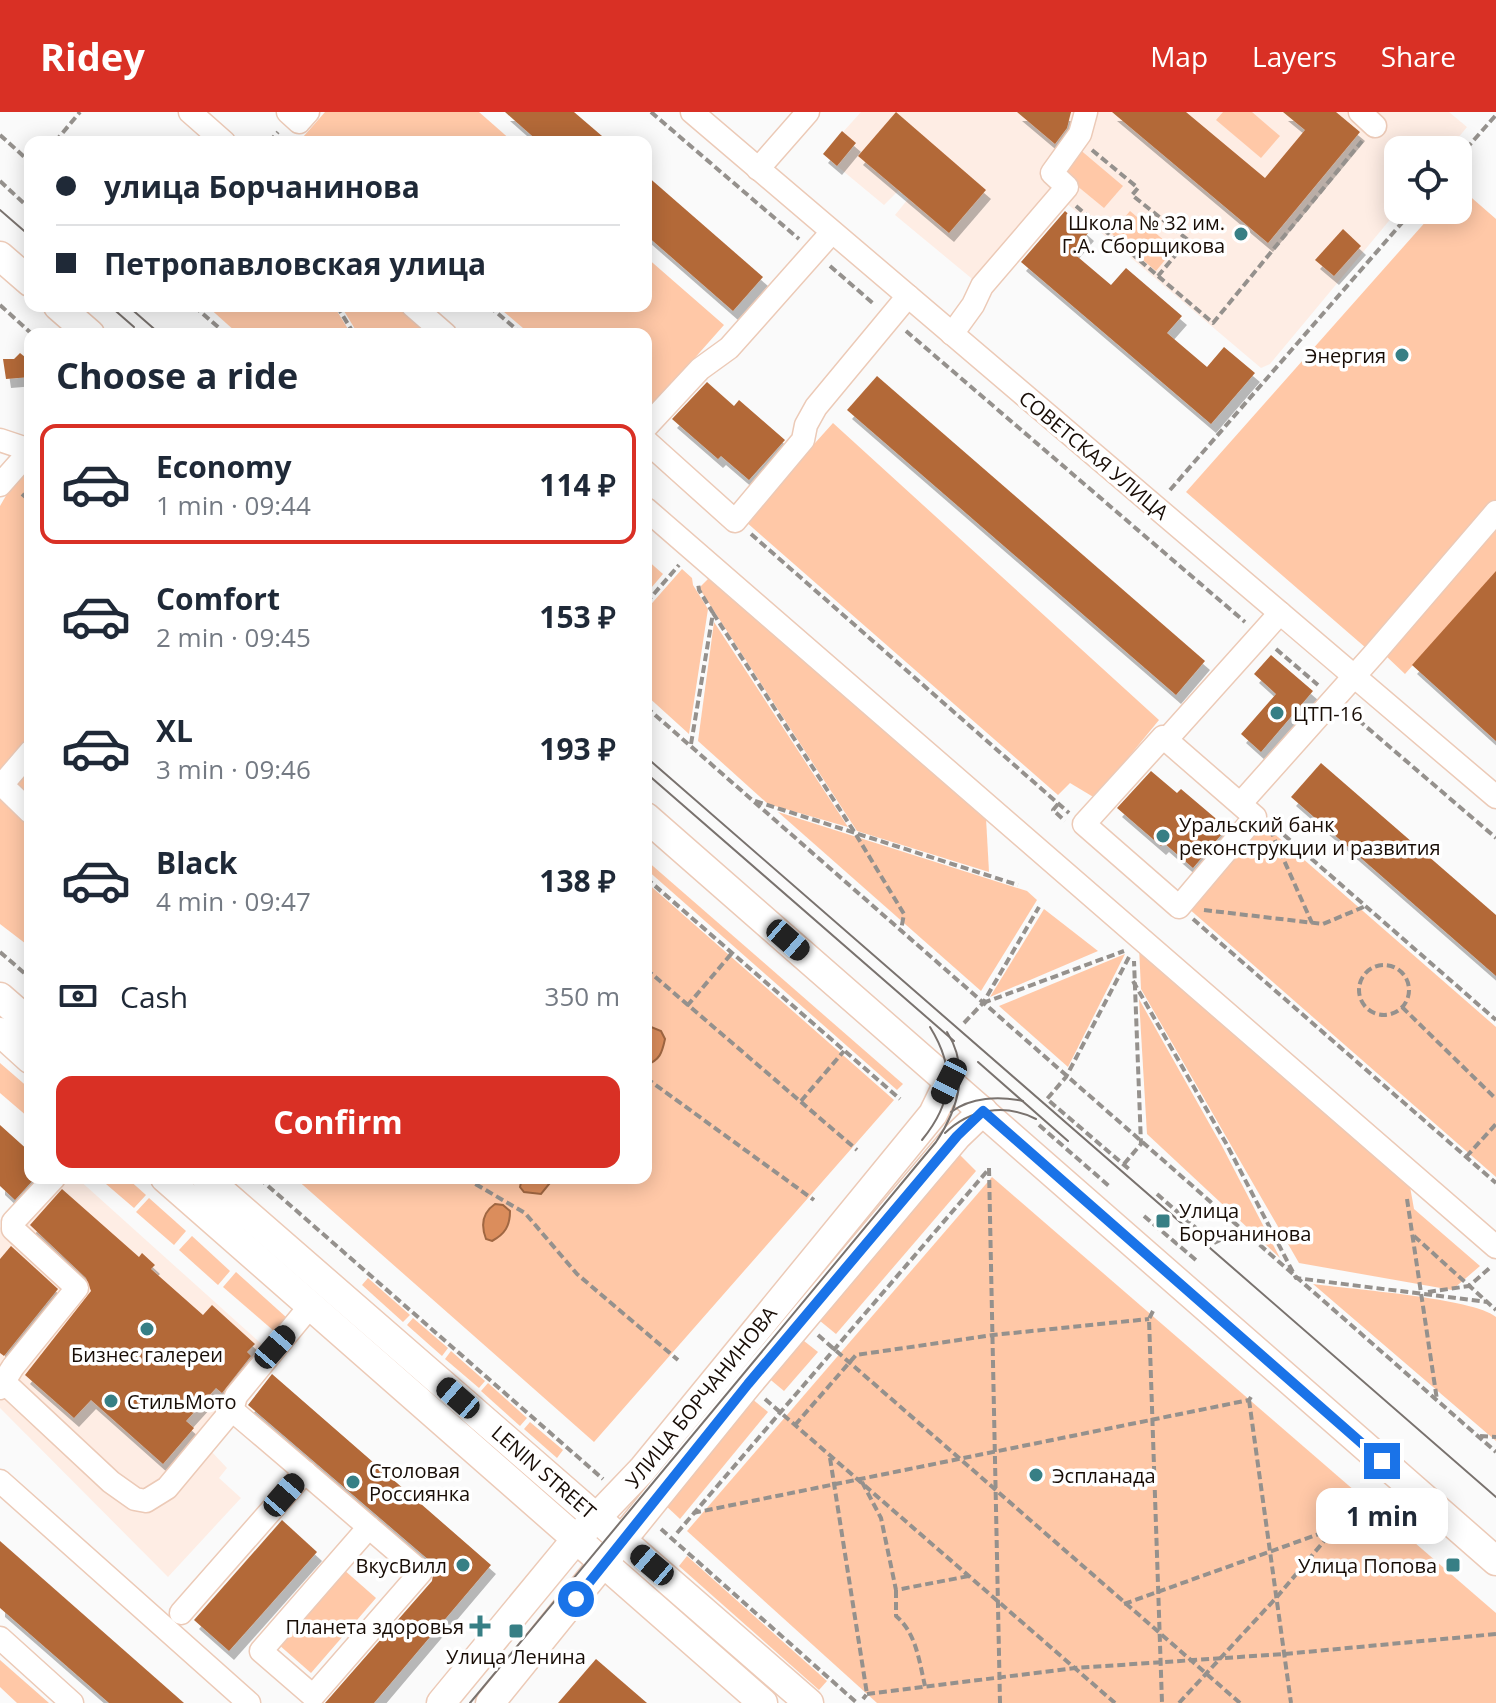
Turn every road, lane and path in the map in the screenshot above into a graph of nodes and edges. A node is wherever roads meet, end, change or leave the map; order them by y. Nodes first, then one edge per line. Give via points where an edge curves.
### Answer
1 (80, 112) edge
2 (190, 112) edge
3 (308, 112) edge
4 (651, 112) edge
5 (692, 112) edge
6 (808, 112) edge
7 (1086, 112) edge
8 (1496, 115) edge
9 (1367, 119) edge
10 (285, 120) edge
11 (0, 135) edge
12 (60, 136) edge
13 (217, 136) edge
14 (1078, 138) junction
15 (1472, 142) edge
16 (24, 157) edge
17 (758, 169) junction
18 (0, 181) edge
19 (1062, 194) junction
20 (24, 203) edge
21 (1401, 224) edge
22 (832, 232) junction
23 (814, 252) junction
24 (0, 256) edge
25 (1158, 276) junction
26 (24, 277) edge
27 (908, 296) junction
28 (0, 305) edge
29 (65, 312) edge
30 (201, 312) edge
31 (420, 312) edge
32 (496, 312) edge
33 (890, 318) junction
34 (25, 328) edge
35 (83, 328) edge
36 (221, 328) edge
37 (438, 328) edge
38 (515, 328) edge
39 (952, 334) junction
40 (652, 421) edge
41 (0, 440) edge
42 (652, 446) edge
43 (24, 448) edge
44 (24, 457) edge
45 (0, 485) edge
46 (1155, 507) junction
47 (1496, 512) edge
48 (652, 514) edge
49 (735, 521) junction
50 (693, 549) junction
51 (652, 596) edge
52 (713, 613) junction
53 (1280, 613) junction
54 (1261, 635) junction
55 (1353, 675) junction
56 (1334, 698) junction
57 (652, 712) edge
58 (1167, 739) junction
59 (691, 746) junction
60 (24, 759) edge
61 (1, 784) edge
62 (1496, 797) edge
63 (753, 801) junction
64 (1241, 803) junction
65 (24, 806) edge
66 (652, 822) edge
67 (1084, 824) junction
68 (855, 833) junction
69 (1496, 838) edge
70 (652, 884) edge
71 (1018, 885) dead end
72 (1366, 906) junction
73 (1039, 907) dead end
74 (1179, 907) junction
75 (1312, 923) junction
76 (901, 930) junction
77 (1134, 947) junction
78 (0, 952) edge
79 (732, 953) junction
80 (24, 973) edge
81 (652, 975) edge
82 (1133, 981) junction
83 (0, 997) edge
84 (983, 1003) junction
85 (687, 1007) junction
86 (1402, 1007) junction
87 (24, 1018) edge
88 (1496, 1020) edge
89 (964, 1023) dead end
90 (0, 1032) edge
91 (844, 1051) junction
92 (24, 1054) edge
93 (1066, 1077) junction
94 (949, 1081) junction
95 (652, 1082) edge
96 (900, 1099) dead end
97 (1496, 1099) edge
98 (801, 1101) junction
99 (983, 1111) junction
100 (1030, 1119) dead end
101 (1496, 1124) edge
102 (1141, 1144) junction
103 (857, 1150) dead end
104 (1466, 1157) junction
105 (1124, 1164) junction
106 (1401, 1165) junction
107 (1130, 1170) dead end
108 (1496, 1183) edge
109 (47, 1184) edge
110 (172, 1184) edge
111 (213, 1184) edge
112 (266, 1184) edge
113 (475, 1184) edge
114 (1109, 1186) dead end
115 (1157, 1194) dead end
116 (814, 1200) dead end
117 (1144, 1216) dead end
118 (7, 1220) edge
119 (1196, 1228) dead end
120 (1241, 1229) junction
121 (1413, 1234) junction
122 (1214, 1243) dead end
123 (1496, 1247) edge
124 (1197, 1261) dead end
125 (1482, 1277) dead end
126 (1296, 1278) junction
127 (1469, 1286) junction
128 (1421, 1293) junction
129 (1487, 1302) junction
130 (311, 1305) junction
131 (1496, 1310) edge
132 (1153, 1311) dead end
133 (1149, 1319) junction
134 (801, 1321) junction
135 (993, 1335) junction
136 (835, 1350) junction
137 (678, 1360) dead end
138 (848, 1362) junction
139 (748, 1384) junction
140 (2, 1385) edge
141 (1437, 1401) junction
142 (232, 1410) junction
143 (781, 1412) junction
144 (1153, 1419) junction
145 (795, 1425) junction
146 (1477, 1436) junction
147 (1496, 1437) edge
148 (995, 1452) junction
149 (1496, 1452) edge
150 (830, 1455) junction
151 (959, 1459) junction
152 (305, 1472) junction
153 (860, 1479) junction
154 (605, 1480) dead end
155 (0, 1481) edge
156 (834, 1484) junction
157 (995, 1490) junction
158 (1385, 1509) dead end
159 (693, 1513) junction
160 (597, 1518) junction
161 (369, 1527) junction
162 (1336, 1527) junction
163 (677, 1533) dead end
164 (577, 1538) junction
165 (673, 1539) dead end
166 (623, 1540) junction
167 (1270, 1551) junction
168 (1496, 1561) edge
169 (605, 1563) junction
170 (969, 1576) junction
171 (896, 1590) junction
172 (1158, 1591) junction
173 (1276, 1598) junction
174 (996, 1600) junction
175 (1124, 1604) junction
176 (181, 1613) dead end
177 (1159, 1634) junction
178 (1496, 1634) edge
179 (0, 1638) edge
180 (1284, 1654) junction
181 (1220, 1658) junction
182 (1160, 1662) junction
183 (1191, 1662) junction
184 (1075, 1668) junction
185 (1206, 1673) junction
186 (464, 1675) junction
187 (999, 1677) junction
188 (925, 1686) junction
189 (493, 1702) edge
190 (72, 1703) edge
191 (249, 1703) edge
192 (441, 1703) edge
193 (763, 1703) edge
194 (809, 1703) edge
195 (857, 1703) edge
196 (1000, 1703) edge
197 (1115, 1703) edge
198 (1162, 1703) edge
199 (1179, 1703) edge
200 (1240, 1703) edge
201 (1291, 1703) edge

1 - 12 path
2 - 13 street
3 - 10 street via 299,122
4 - 23 path
5 - 17 street, СОВЕТСКАЯ УЛИЦА
6 - 17 street
7 - 14 street
8 - 15 path
9 - 25 path via 1213,323
11 - 16 path
14 - 19 street via 1052,173 1067,187
14 - 25 path via 1138,188 1132,195 1188,240
17 - 22 street, СОВЕТСКАЯ УЛИЦА
18 - 20 path
19 - 25 path
19 - 39 street via 982,286
21 - 46 path
22 - 23 street
22 - 27 street, СОВЕТСКАЯ УЛИЦА
23 - 33 path
23 - 40 street via 729,348 700,369
24 - 26 main road
27 - 33 street
27 - 39 street, СОВЕТСКАЯ УЛИЦА
28 - 34 path
29 - 35 main road
30 - 36 path
31 - 37 street
32 - 38 path
33 - 49 street via 816,407 803,440
33 - 54 path
39 - 46 street, СОВЕТСКАЯ УЛИЦА
41 - 43 street
42 - 49 street
44 - 45 street
46 - 53 street, СОВЕТСКАЯ УЛИЦА
47 - 55 street
48 - 50 street
49 - 67 path
50 - 51 path
50 - 52 path via 699,590
50 - 106 street
52 - 59 path
52 - 68 path
53 - 54 street
53 - 55 street, СОВЕТСКАЯ УЛИЦА
54 - 56 path
54 - 58 street
55 - 56 street
55 - 62 street, СОВЕТСКАЯ УЛИЦА
56 - 64 street
56 - 69 path
57 - 59 path
58 - 64 street
58 - 67 street via 1163,737
59 - 63 path
60 - 61 street
61 - 65 street
63 - 68 path
63 - 76 path
64 - 74 street via 1255,817
66 - 94 main road
67 - 74 street
68 - 71 path
68 - 76 path via 904,914
70 - 79 path
72 - 75 path via 1323,924
72 - 75 path via 1266,819
72 - 88 path
73 - 84 path
74 - 75 path
74 - 104 path
76 - 84 path
77 - 82 path
77 - 84 path
77 - 93 path
78 - 80 path
79 - 85 path
79 - 91 path
81 - 85 path
82 - 102 path
82 - 126 path
83 - 87 main road
84 - 89 path
84 - 93 path
85 - 98 path
86 - 86 path via 1408,989 1402,972 1386,965 1369,970 1359,994 1366,1010 1383,1015
86 - 97 path
90 - 92 main road
91 - 96 path
91 - 98 path
93 - 102 path
93 - 105 path via 1047,1099
94 - 99 main road
94 - 160 main road, УЛИЦА БОРЧАНИНОВА via 933,1114
95 - 116 path
98 - 103 path
99 - 134 main road, УЛИЦА БОРЧАНИНОВА
99 - 168 main road
100 - 114 path
101 - 104 path
102 - 105 path
102 - 120 path
104 - 108 path
105 - 107 path
106 - 121 path
106 - 123 street
109 - 118 street
110 - 130 main road, LENIN STREET
111 - 160 main road, LENIN STREET
112 - 154 path
113 - 137 path via 525,1213 577,1274
115 - 119 path
117 - 124 path
118 - 140 street via 77,1288
120 - 122 path
120 - 126 path
121 - 127 path
121 - 128 path
125 - 127 path
126 - 128 path
126 - 141 path
127 - 128 path
127 - 129 path
128 - 129 path
128 - 141 path
129 - 131 path
130 - 142 street via 236,1396
130 - 164 main road, LENIN STREET
132 - 133 path
133 - 135 path
133 - 144 path
134 - 136 path
134 - 139 main road, УЛИЦА БОРЧАНИНОВА
135 - 136 path via 989,1168
135 - 138 path via 856,1355
135 - 148 path
136 - 138 path
136 - 143 path
138 - 145 path
138 - 151 path
139 - 143 path
139 - 166 main road, УЛИЦА БОРЧАНИНОВА
140 - 142 street via 111,1482 146,1501 167,1488
141 - 146 path
142 - 152 street
143 - 145 path
143 - 159 path
144 - 148 path
144 - 167 path via 1250,1398
144 - 172 path
145 - 150 path
146 - 147 path
146 - 149 path
148 - 151 path
148 - 157 path
150 - 153 path
150 - 156 path
151 - 153 path
151 - 157 path
152 - 161 street
152 - 176 street
153 - 156 path
153 - 170 path
153 - 171 path via 881,1518
155 - 191 street
156 - 159 path
156 - 188 path via 865,1696
157 - 174 path
157 - 175 path
158 - 162 path
159 - 163 path
160 - 164 main road, УЛИЦА БОРЧАНИНОВА
160 - 166 main road, LENIN STREET
161 - 161 street via 261,1651 313,1696 421,1572
162 - 167 path
162 - 173 path
164 - 169 main road, LENIN STREET
164 - 186 main road, УЛИЦА БОРЧАНИНОВА
165 - 195 path
166 - 169 main road, УЛИЦА БОРЧАНИНОВА
166 - 194 main road, LENIN STREET
167 - 172 path
167 - 173 path
169 - 189 main road, УЛИЦА БОРЧАНИНОВА
169 - 193 main road, LENIN STREET
170 - 171 path
170 - 174 path
171 - 188 path via 896,1616 907,1625
172 - 175 path
172 - 177 path
173 - 180 path
173 - 181 path
174 - 184 path
174 - 187 path
175 - 177 path
177 - 182 path
177 - 183 path
178 - 180 path
179 - 190 street
180 - 181 path
180 - 201 path
181 - 183 path
181 - 185 path
182 - 183 path
182 - 184 path
182 - 198 path
183 - 185 path
184 - 187 path
184 - 197 path
185 - 199 path
185 - 200 path
186 - 189 street
186 - 192 main road, УЛИЦА БОРЧАНИНОВА
187 - 188 path
187 - 196 path

